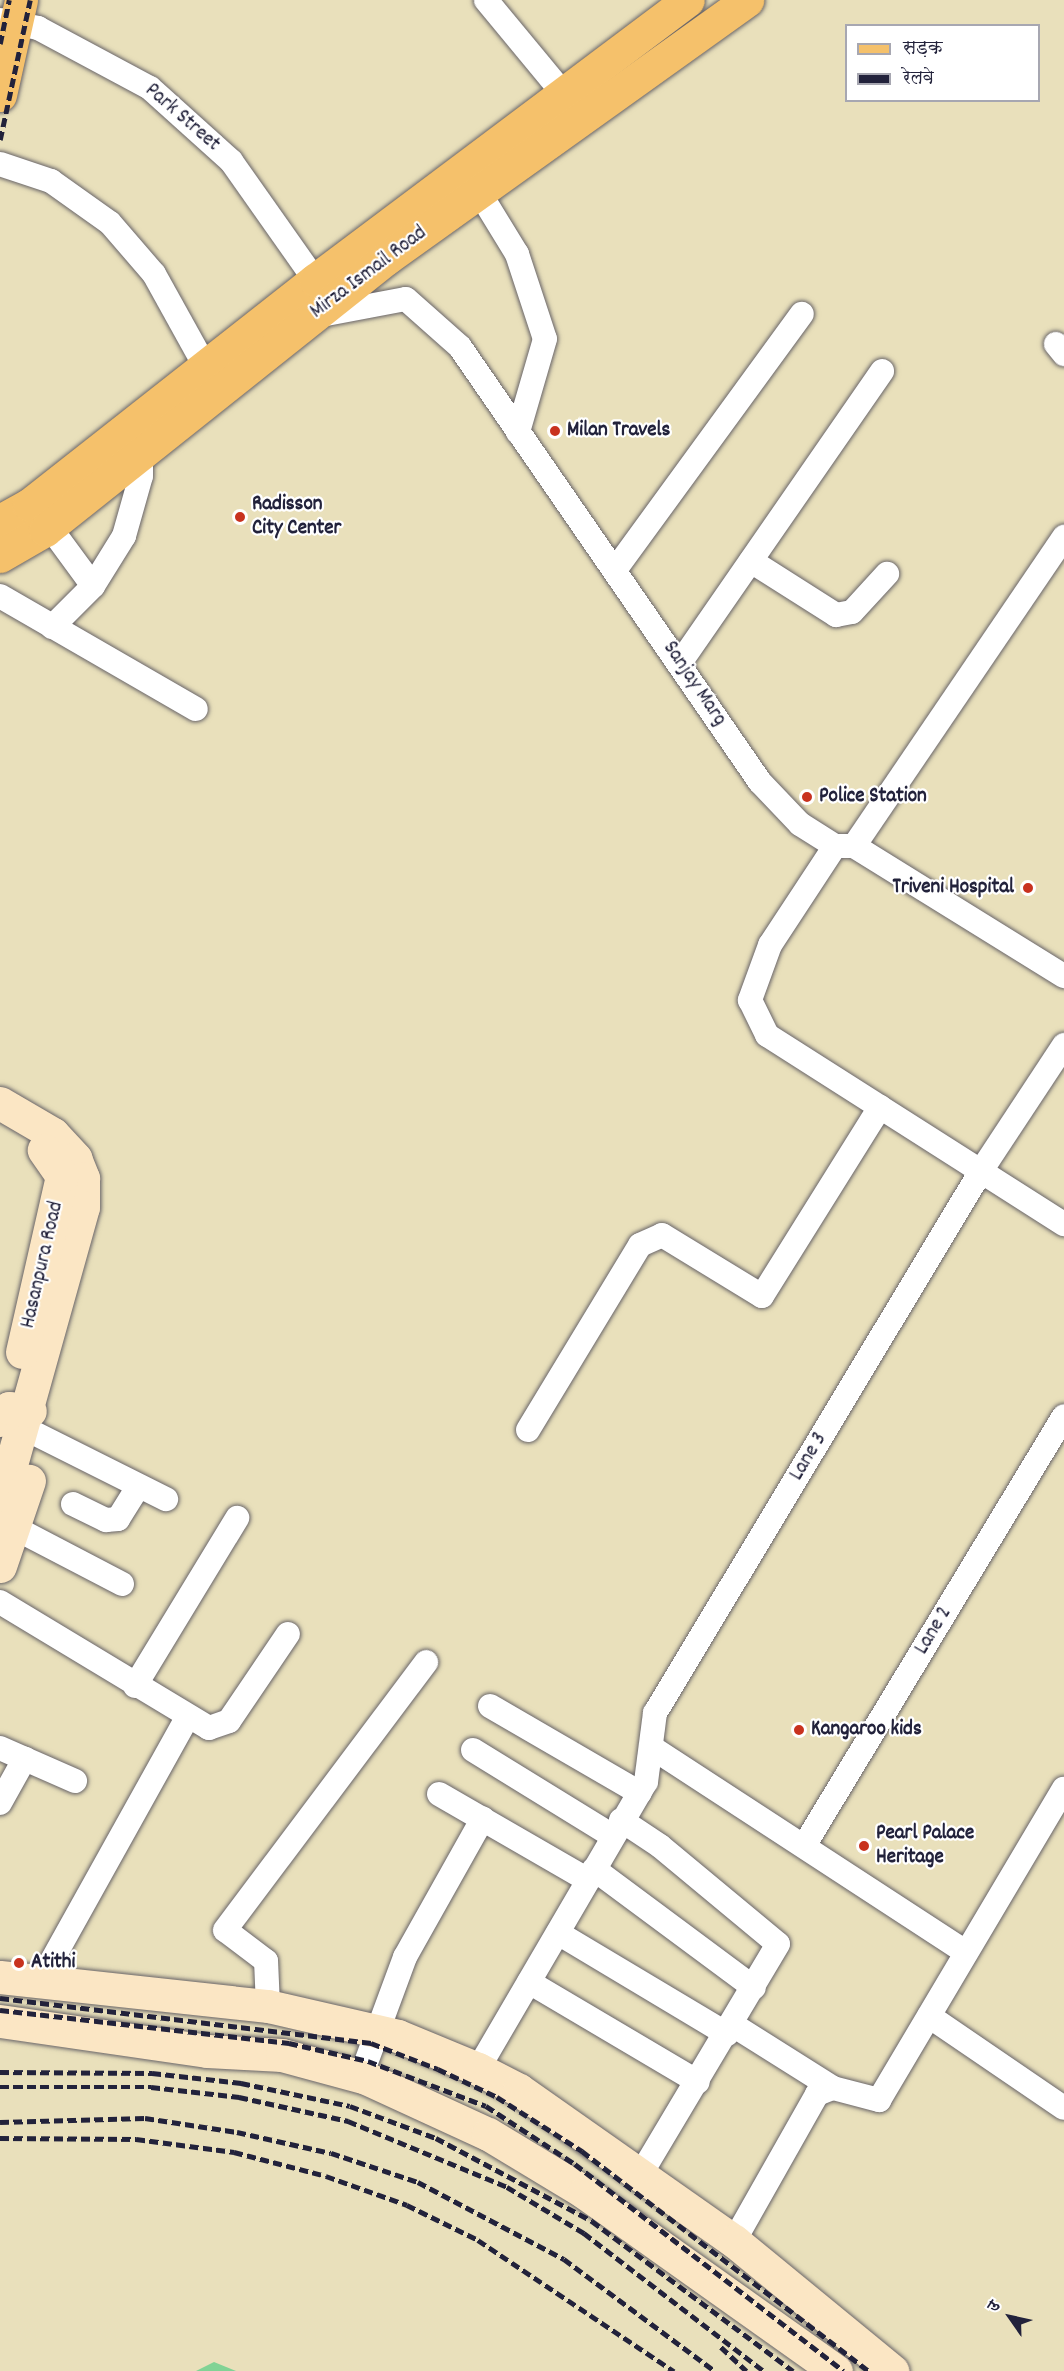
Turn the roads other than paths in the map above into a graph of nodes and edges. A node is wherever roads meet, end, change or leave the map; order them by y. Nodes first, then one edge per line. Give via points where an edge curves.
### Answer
1 (486, 0) edge
2 (688, 0) edge
3 (747, 0) edge
4 (704, 12) edge
5 (12, 15) edge
6 (563, 93) junction
7 (0, 95) edge
8 (0, 164) edge
9 (478, 192) junction
10 (315, 280) junction
11 (802, 314) dead end
12 (308, 318) junction
13 (205, 366) junction
14 (882, 371) dead end
15 (518, 432) junction
16 (141, 452) junction
17 (0, 521) edge
18 (49, 526) junction
19 (1064, 537) edge
20 (0, 556) edge
21 (751, 561) junction
22 (615, 570) junction
23 (887, 574) dead end
24 (93, 586) junction
25 (0, 596) edge
26 (52, 627) junction
27 (680, 663) junction
28 (196, 709) dead end
29 (845, 846) junction
30 (1064, 976) edge
31 (1064, 1044) edge
32 (0, 1103) edge
33 (880, 1107) junction
34 (0, 1127) edge
35 (981, 1171) junction
36 (1064, 1224) edge
37 (1064, 1416) edge
38 (14, 1422) edge
39 (528, 1430) dead end
40 (139, 1486) junction
41 (166, 1499) dead end
42 (73, 1503) dead end
43 (7, 1516) edge
44 (237, 1518) dead end
45 (0, 1566) edge
46 (122, 1584) dead end
47 (0, 1602) edge
48 (288, 1634) dead end
49 (426, 1662) dead end
50 (135, 1686) junction
51 (490, 1706) dead end
52 (187, 1718) junction
53 (651, 1747) junction
54 (0, 1748) edge
55 (473, 1750) dead end
56 (25, 1758) junction
57 (75, 1781) dead end
58 (1064, 1790) edge
59 (640, 1793) junction
60 (440, 1794) dead end
61 (0, 1803) edge
62 (483, 1818) junction
63 (617, 1828) junction
64 (804, 1846) junction
65 (591, 1874) junction
66 (558, 1933) junction
67 (966, 1952) junction
68 (0, 1977) edge
69 (40, 1982) junction
70 (529, 1982) junction
71 (754, 1988) junction
72 (268, 2006) junction
73 (928, 2016) junction
74 (0, 2021) edge
75 (378, 2030) junction
76 (730, 2030) junction
77 (478, 2069) junction
78 (361, 2076) junction
79 (698, 2082) junction
80 (833, 2088) junction
81 (1064, 2108) edge
82 (641, 2174) junction
83 (734, 2241) junction
84 (836, 2371) edge
85 (892, 2371) edge

1 - 6 street
2 - 6 main road, Mirza Ismail Road
3 - 4 main road, Mirza Ismail Road
4 - 9 main road, Mirza Ismail Road
5 - 7 main road
5 - 10 street, Park Street via 92,53 168,103 231,161
6 - 10 main road, Mirza Ismail Road
8 - 13 street via 51,181 110,224 154,274
9 - 12 main road, Mirza Ismail Road
9 - 15 street via 517,254 545,339
10 - 13 main road, Mirza Ismail Road
11 - 22 street
12 - 15 street, Sanjay Marg via 406,299 460,347
12 - 16 main road, Mirza Ismail Road
13 - 17 main road, Mirza Ismail Road via 29,505
14 - 21 street
15 - 22 street, Sanjay Marg
16 - 18 main road, Mirza Ismail Road
16 - 24 street via 141,476 124,536
18 - 20 main road, Mirza Ismail Road
18 - 24 street
19 - 29 street
21 - 23 street via 845,616
21 - 27 street
22 - 27 street, Sanjay Marg
24 - 26 street
25 - 26 street
26 - 28 street
27 - 29 street, Sanjay Marg via 760,782 800,824
29 - 30 street, Sanjay Marg
29 - 33 street via 770,945 750,1000 767,1035
31 - 35 street, Lane 3
32 - 38 street, Hasanpura Road via 52,1134 75,1158 83,1178 83,1207 53,1321
33 - 35 street
33 - 39 street via 762,1296 662,1235 640,1245
34 - 38 street, Hasanpura Road via 40,1147 62,1176
35 - 36 street
35 - 53 street, Lane 3 via 655,1713
37 - 64 street, Lane 2
38 - 40 street
38 - 43 street
38 - 43 street via 31,1475
40 - 41 street
40 - 42 street via 118,1519 106,1520
43 - 45 street
43 - 46 street
44 - 50 street
47 - 50 street
48 - 52 street via 229,1721 209,1728
49 - 72 street via 225,1930 266,1961
50 - 52 street
51 - 59 street
52 - 69 street
53 - 59 street, Lane 3
53 - 64 street
54 - 56 street
55 - 63 street
56 - 57 street
56 - 61 street
58 - 67 street
59 - 63 street
60 - 62 street
62 - 65 street
62 - 75 street via 405,1957
63 - 65 street
63 - 71 street via 660,1846 778,1944
64 - 67 street
65 - 66 street
65 - 71 street
66 - 70 street
66 - 76 street
67 - 73 street
68 - 69 street
69 - 72 street
70 - 77 street
70 - 79 street
71 - 76 street
72 - 75 street
73 - 80 street via 879,2100
73 - 81 street
74 - 78 street via 207,2051 282,2055
75 - 77 street
75 - 78 street
76 - 79 street
76 - 80 street
77 - 82 street via 519,2090
78 - 84 street via 488,2134 584,2192
79 - 82 street
80 - 83 street via 817,2094
82 - 83 street
83 - 85 street

